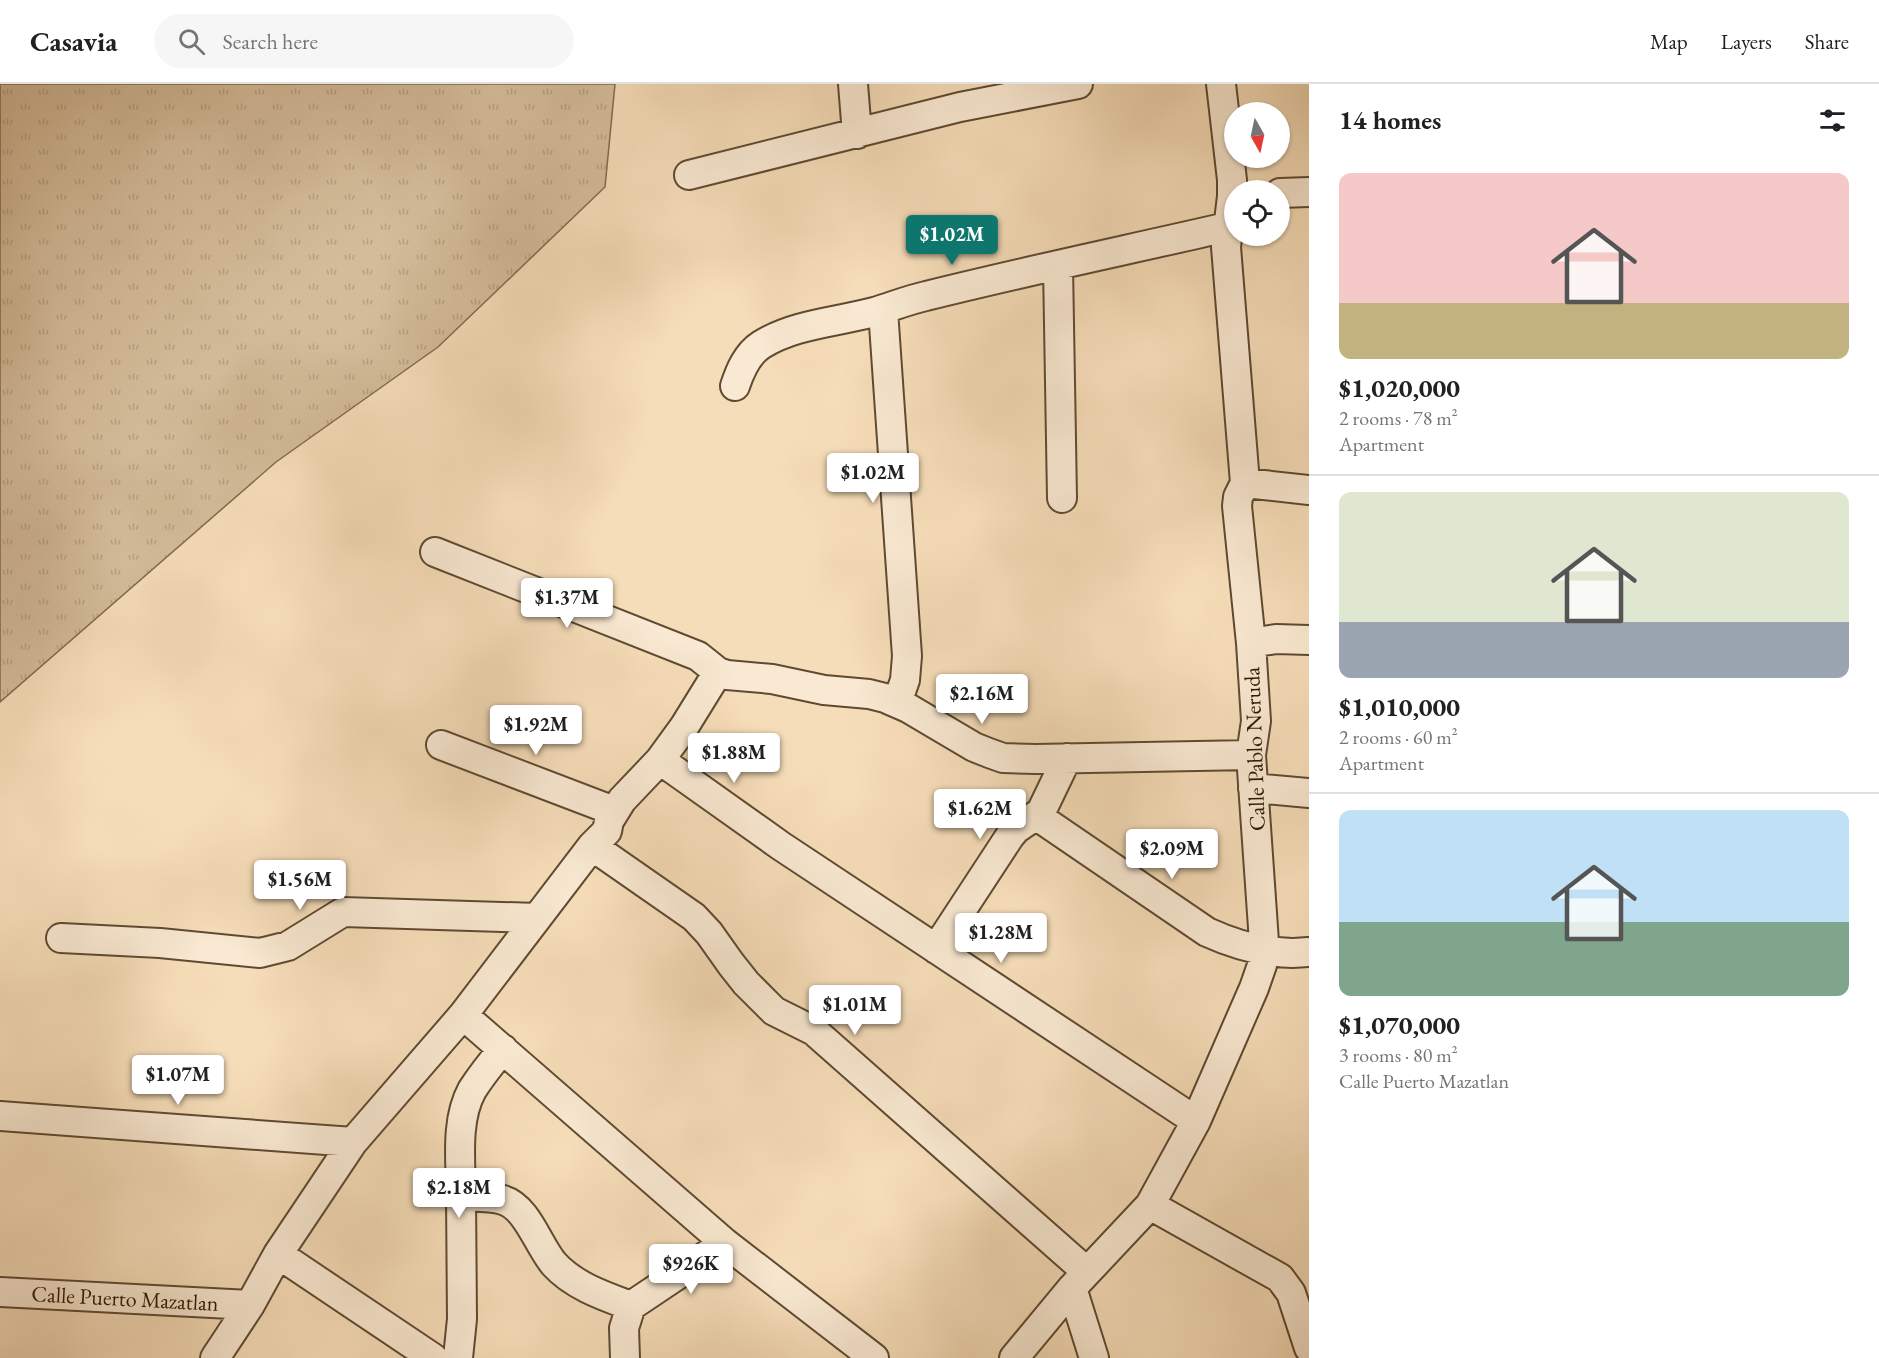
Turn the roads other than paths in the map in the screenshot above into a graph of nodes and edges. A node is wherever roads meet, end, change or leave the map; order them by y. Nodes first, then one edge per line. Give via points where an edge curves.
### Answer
1 (854, 84) edge
2 (1078, 84) edge
3 (1221, 84) edge
4 (857, 134) junction
5 (689, 175) dead end
6 (1231, 180) edge
7 (1309, 192) edge
8 (1290, 193) edge
9 (1224, 228) edge
10 (1226, 246) edge
11 (1058, 266) junction
12 (883, 310) junction
13 (735, 386) dead end
14 (1245, 483) junction
15 (1309, 490) edge
16 (1062, 498) dead end
17 (435, 552) dead end
18 (1309, 640) edge
19 (1251, 643) junction
20 (718, 672) junction
21 (897, 703) junction
22 (441, 745) dead end
23 (1251, 755) junction
24 (1067, 758) junction
25 (660, 760) junction
26 (1253, 788) junction
27 (1309, 793) edge
28 (614, 811) junction
29 (1037, 816) junction
30 (592, 846) junction
31 (537, 918) junction
32 (61, 938) dead end
33 (936, 949) junction
34 (1263, 951) junction
35 (1309, 952) edge
36 (463, 1016) junction
37 (503, 1049) junction
38 (0, 1116) edge
39 (1196, 1121) junction
40 (354, 1142) junction
41 (461, 1196) junction
42 (1150, 1205) junction
43 (725, 1244) junction
44 (278, 1254) junction
45 (1080, 1280) junction
46 (0, 1292) edge
47 (250, 1305) junction
48 (632, 1306) junction
49 (1309, 1348) edge
50 (215, 1358) edge
51 (433, 1358) edge
52 (458, 1358) edge
53 (625, 1358) edge
54 (874, 1358) edge
55 (1014, 1358) edge
56 (1094, 1358) edge

1 - 4 street
2 - 4 street via 960,107
3 - 6 street, Calle Pablo Neruda
4 - 5 street
7 - 8 street
9 - 11 street
10 - 14 street, Calle Pablo Neruda
11 - 12 street via 925,296
11 - 16 street
12 - 13 street via 769,340 750,355
12 - 21 street via 907,656 905,680
14 - 15 street
14 - 19 street, Calle Pablo Neruda via 1237,506
17 - 20 street via 698,657
18 - 19 street
19 - 23 street, Calle Pablo Neruda via 1256,722
20 - 21 street via 868,694
20 - 25 street
21 - 24 street via 989,753 1017,759
22 - 28 street
23 - 24 street
23 - 26 street, Calle Pablo Neruda
24 - 29 street
25 - 28 street
25 - 33 street
26 - 27 street
26 - 34 street, Calle Pablo Neruda
28 - 30 street via 607,831
29 - 33 street via 1010,836
29 - 34 street via 1207,932
30 - 31 street
30 - 45 street via 694,918 774,1011 814,1030
31 - 32 street via 343,912 288,946 260,953
31 - 36 street
33 - 39 street
34 - 35 street
34 - 39 street, Calle Pablo Neruda via 1254,988
36 - 37 street
36 - 40 street
37 - 41 street via 471,1092 463,1113
37 - 43 street
38 - 40 street
39 - 42 street, Calle Pablo Neruda
40 - 44 street
41 - 48 street via 501,1199 514,1204 555,1264 575,1281
41 - 52 street via 462,1319
42 - 45 street, Calle Pablo Neruda
42 - 49 street via 1280,1278 1291,1293
43 - 48 street
43 - 54 street
44 - 47 street
44 - 51 street
45 - 55 street, Calle Pablo Neruda
45 - 56 street
46 - 47 street, Calle Puerto Mazatlan
47 - 50 street
48 - 53 street via 624,1328

